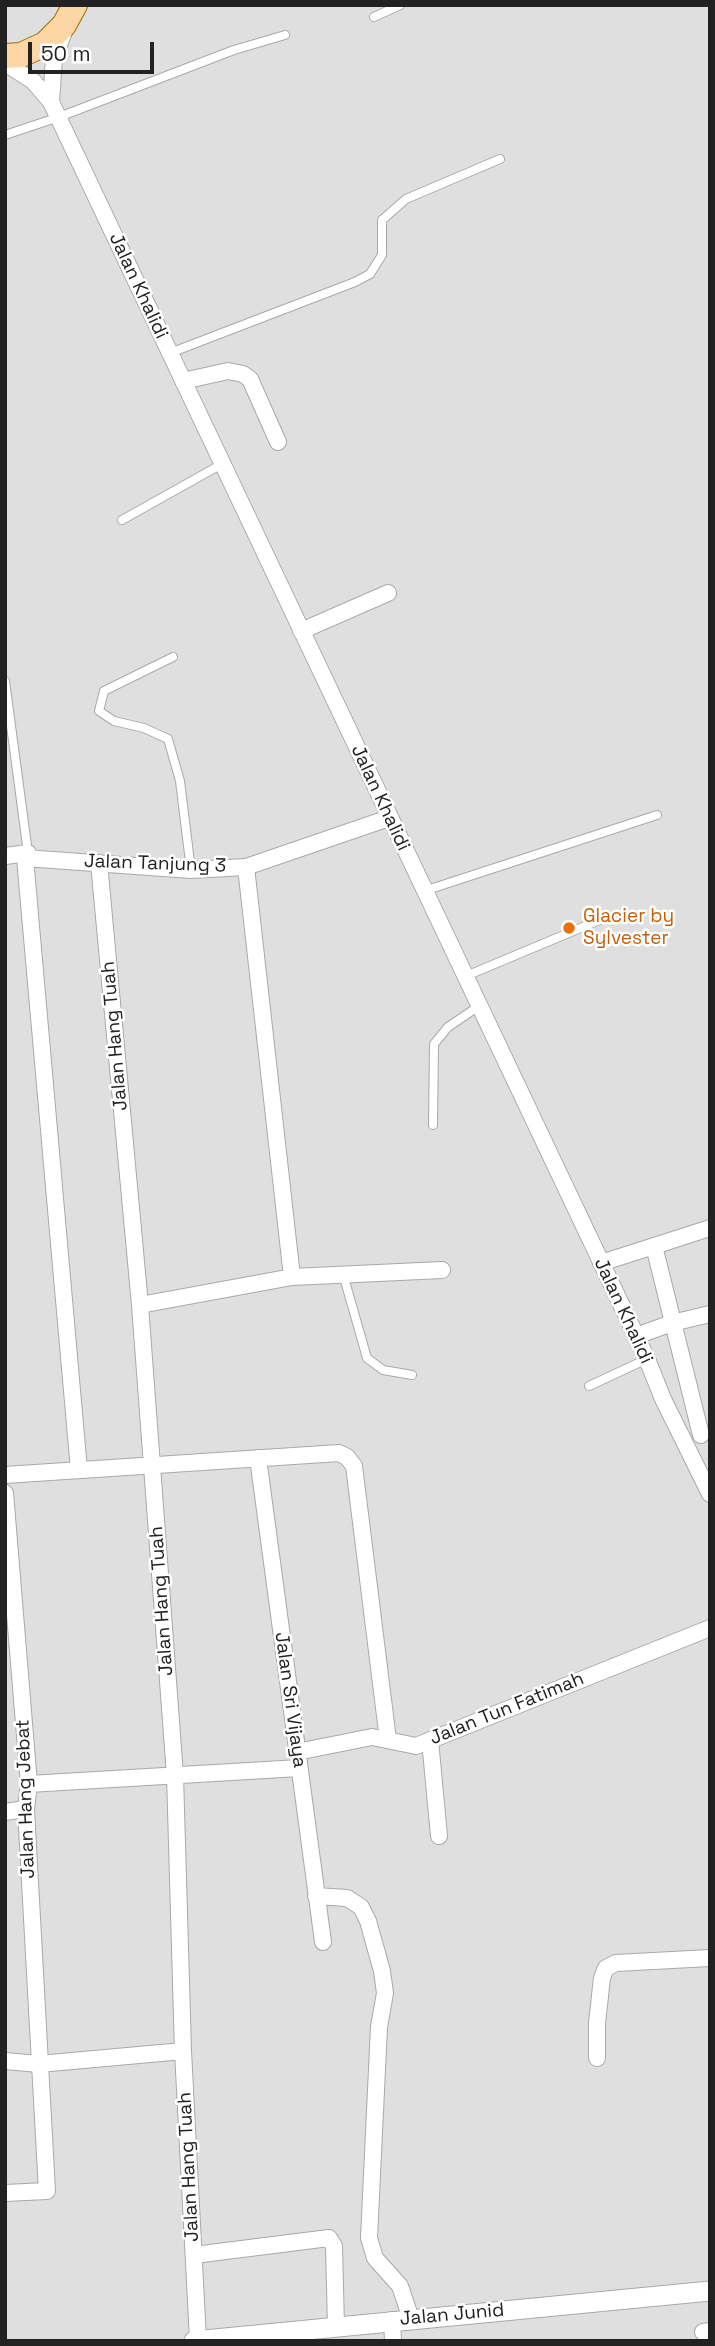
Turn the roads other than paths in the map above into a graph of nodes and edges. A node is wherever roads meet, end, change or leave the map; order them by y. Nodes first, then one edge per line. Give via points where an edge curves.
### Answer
1 (400, 5) edge
2 (73, 9) edge
3 (374, 17) dead end
4 (285, 35) dead end
5 (5, 56) edge
6 (5, 64) edge
7 (55, 110) junction
8 (5, 135) edge
9 (500, 159) dead end
10 (170, 353) junction
11 (183, 381) junction
12 (278, 442) dead end
13 (222, 464) junction
14 (122, 520) dead end
15 (388, 593) dead end
16 (301, 631) junction
17 (173, 657) dead end
18 (5, 681) edge
19 (657, 815) dead end
20 (389, 818) junction
21 (26, 855) junction
22 (5, 856) edge
23 (99, 863) junction
24 (246, 867) junction
25 (191, 870) junction
26 (424, 891) junction
27 (602, 919) dead end
28 (466, 976) junction
29 (479, 1006) junction
30 (433, 1125) dead end
31 (710, 1228) edge
32 (654, 1246) junction
33 (601, 1263) junction
34 (442, 1270) dead end
35 (343, 1274) junction
36 (292, 1276) junction
37 (140, 1305) junction
38 (710, 1314) edge
39 (671, 1323) junction
40 (636, 1336) junction
41 (647, 1359) junction
42 (412, 1375) dead end
43 (589, 1386) dead end
44 (689, 1391) junction
45 (663, 1399) junction
46 (706, 1434) edge
47 (682, 1437) junction
48 (258, 1458) junction
49 (152, 1465) junction
50 (79, 1470) junction
51 (5, 1475) edge
52 (5, 1494) edge
53 (710, 1494) edge
54 (710, 1628) edge
55 (430, 1740) junction
56 (388, 1741) junction
57 (298, 1760) junction
58 (175, 1775) junction
59 (29, 1784) junction
60 (26, 1809) junction
61 (5, 1812) edge
62 (439, 1836) dead end
63 (316, 1896) junction
64 (323, 1942) dead end
65 (710, 1958) edge
66 (183, 2051) junction
67 (597, 2057) dead end
68 (5, 2062) edge
69 (39, 2064) junction
70 (5, 2193) edge
71 (194, 2255) junction
72 (710, 2291) edge
73 (402, 2320) junction
74 (336, 2328) junction
75 (289, 2337) edge
76 (229, 2339) edge
77 (196, 2341) edge
78 (393, 2341) edge

1 - 3 lane
2 - 5 main road via 45,44 21,55
2 - 7 street via 54,58
4 - 7 lane
6 - 7 street via 33,81
7 - 8 lane
7 - 10 street, Jalan Khalidi
9 - 10 lane via 407,199 382,220 382,255 369,274
10 - 11 street, Jalan Khalidi
11 - 12 street via 228,371 243,374 250,379
11 - 13 street, Jalan Khalidi
13 - 14 lane
13 - 16 street, Jalan Khalidi
15 - 16 street
16 - 20 street, Jalan Khalidi
17 - 25 lane via 104,691 99,711 114,722 168,739 180,780
18 - 21 lane
19 - 26 lane
20 - 24 street, Jalan Tanjung 3
20 - 26 street, Jalan Khalidi
21 - 22 street, Jalan Tanjung 3
21 - 23 street, Jalan Tanjung 3
21 - 50 street
23 - 25 street, Jalan Tanjung 3
23 - 37 street, Jalan Hang Tuah
24 - 25 street, Jalan Tanjung 3
24 - 36 street
26 - 28 street, Jalan Khalidi
27 - 28 lane
28 - 29 street, Jalan Khalidi
29 - 30 lane via 448,1027 434,1044
29 - 33 street, Jalan Khalidi
31 - 32 street
32 - 33 street
32 - 39 street
33 - 40 street, Jalan Khalidi
34 - 35 street
35 - 36 street
35 - 42 lane via 367,1358 383,1370
36 - 37 street
37 - 49 street, Jalan Hang Tuah
38 - 39 street
39 - 40 street
39 - 44 street
40 - 41 street, Jalan Khalidi
41 - 43 lane
41 - 45 street, Jalan Khalidi
44 - 45 street
44 - 46 street
45 - 47 street, Jalan Khalidi
46 - 47 street
47 - 53 street, Jalan Khalidi
48 - 49 street
48 - 56 street via 339,1453 354,1466
48 - 57 street, Jalan Sri Vijaya
49 - 50 street
49 - 58 street, Jalan Hang Tuah
50 - 51 street
52 - 59 street, Jalan Hang Jebat
54 - 55 street, Jalan Tun Fatimah
55 - 56 street, Jalan Tun Fatimah via 416,1746
55 - 62 street
56 - 57 street, Jalan Tun Fatimah via 372,1737
57 - 58 street, Jalan Tun Fatimah
57 - 63 street, Jalan Sri Vijaya
58 - 59 street, Jalan Tun Fatimah
58 - 66 street, Jalan Hang Tuah
59 - 60 street, Jalan Hang Jebat
60 - 61 street
60 - 69 street, Jalan Hang Jebat
63 - 64 street, Jalan Sri Vijaya
63 - 73 street via 347,1898 361,1908 382,1971 385,1993 379,2027 369,2238 375,2258 400,2286
65 - 67 street via 616,1963 606,1968
66 - 69 street
66 - 71 street, Jalan Hang Tuah
68 - 69 street
69 - 70 street, Jalan Hang Jebat via 47,2191
71 - 74 street via 329,2238 334,2246
71 - 77 street, Jalan Hang Tuah
72 - 73 street, Jalan Junid
73 - 74 street, Jalan Junid
73 - 78 street
74 - 75 street, Jalan Junid
75 - 76 street, Jalan Junid
76 - 77 street, Jalan Junid

